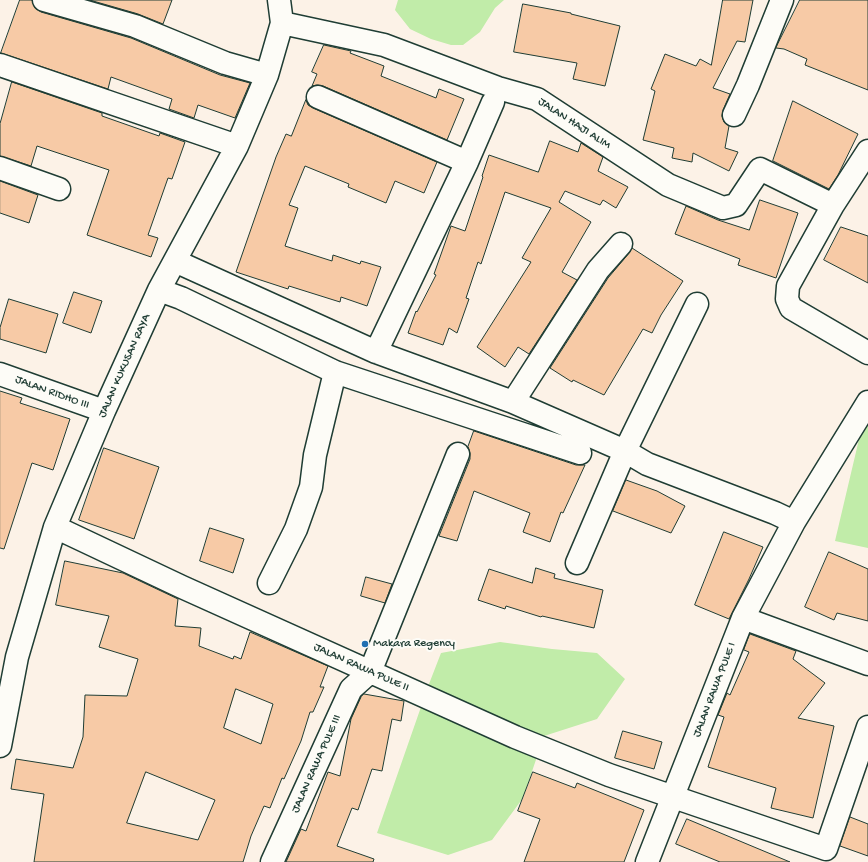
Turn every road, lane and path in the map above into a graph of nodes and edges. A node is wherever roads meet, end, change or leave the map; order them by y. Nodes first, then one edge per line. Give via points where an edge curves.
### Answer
1 (44, 0) edge
2 (279, 0) edge
3 (782, 0) edge
4 (282, 23) junction
5 (1, 68) edge
6 (267, 75) junction
7 (318, 97) dead end
8 (493, 102) dead end
9 (734, 115) dead end
10 (237, 146) junction
11 (868, 151) edge
12 (466, 162) junction
13 (0, 168) edge
14 (59, 189) dead end
15 (833, 205) junction
16 (620, 244) dead end
17 (175, 261) junction
18 (159, 290) junction
19 (697, 304) dead end
20 (376, 352) junction
21 (868, 353) edge
22 (335, 372) junction
23 (0, 374) edge
24 (513, 402) junction
25 (868, 402) edge
26 (104, 412) junction
27 (625, 451) junction
28 (580, 453) dead end
29 (458, 454) dead end
30 (794, 522) junction
31 (55, 526) junction
32 (577, 563) dead end
33 (269, 583) dead end
34 (743, 618) junction
35 (868, 664) edge
36 (370, 672) junction
37 (868, 727) edge
38 (0, 746) edge
39 (673, 797) junction
40 (272, 862) edge
41 (647, 862) edge

1 - 6 street via 135,26 225,63
2 - 4 street, JALAN KUKUSAN RAYA
3 - 9 street
4 - 6 street, JALAN KUKUSAN RAYA
4 - 15 street, JALAN HAJI ALIM via 384,45 498,88 537,99 668,185 723,208 736,205 760,169
5 - 10 street
6 - 10 street, JALAN KUKUSAN RAYA
7 - 12 street
8 - 12 street
10 - 17 street, JALAN KUKUSAN RAYA
11 - 15 street
12 - 20 street
13 - 14 street
15 - 21 street via 788,286 786,299 791,308
16 - 24 street via 598,270
17 - 18 street, JALAN KUKUSAN RAYA
17 - 20 street
18 - 22 street via 181,298
18 - 26 street, JALAN KUKUSAN RAYA
19 - 27 street
20 - 24 street
22 - 28 street
22 - 33 street via 311,487 296,529
23 - 26 street, JALAN RIDHO III
24 - 27 street
25 - 30 street, JALAN RAWA PULE I
26 - 31 street, JALAN KUKUSAN RAYA
27 - 30 street via 648,464
27 - 32 street
29 - 36 street
30 - 34 street, JALAN RAWA PULE I
31 - 36 street, JALAN RAWA PULE II via 188,590
31 - 38 street, JALAN KUKUSAN RAYA via 17,657
34 - 35 street
34 - 39 street, JALAN RAWA PULE I
36 - 39 street, JALAN RAWA PULE II via 515,737
36 - 40 street, JALAN RAWA PULE III via 351,689
37 - 39 street, JALAN RAWA PULE II via 826,849
39 - 41 street, JALAN RAWA PULE I

